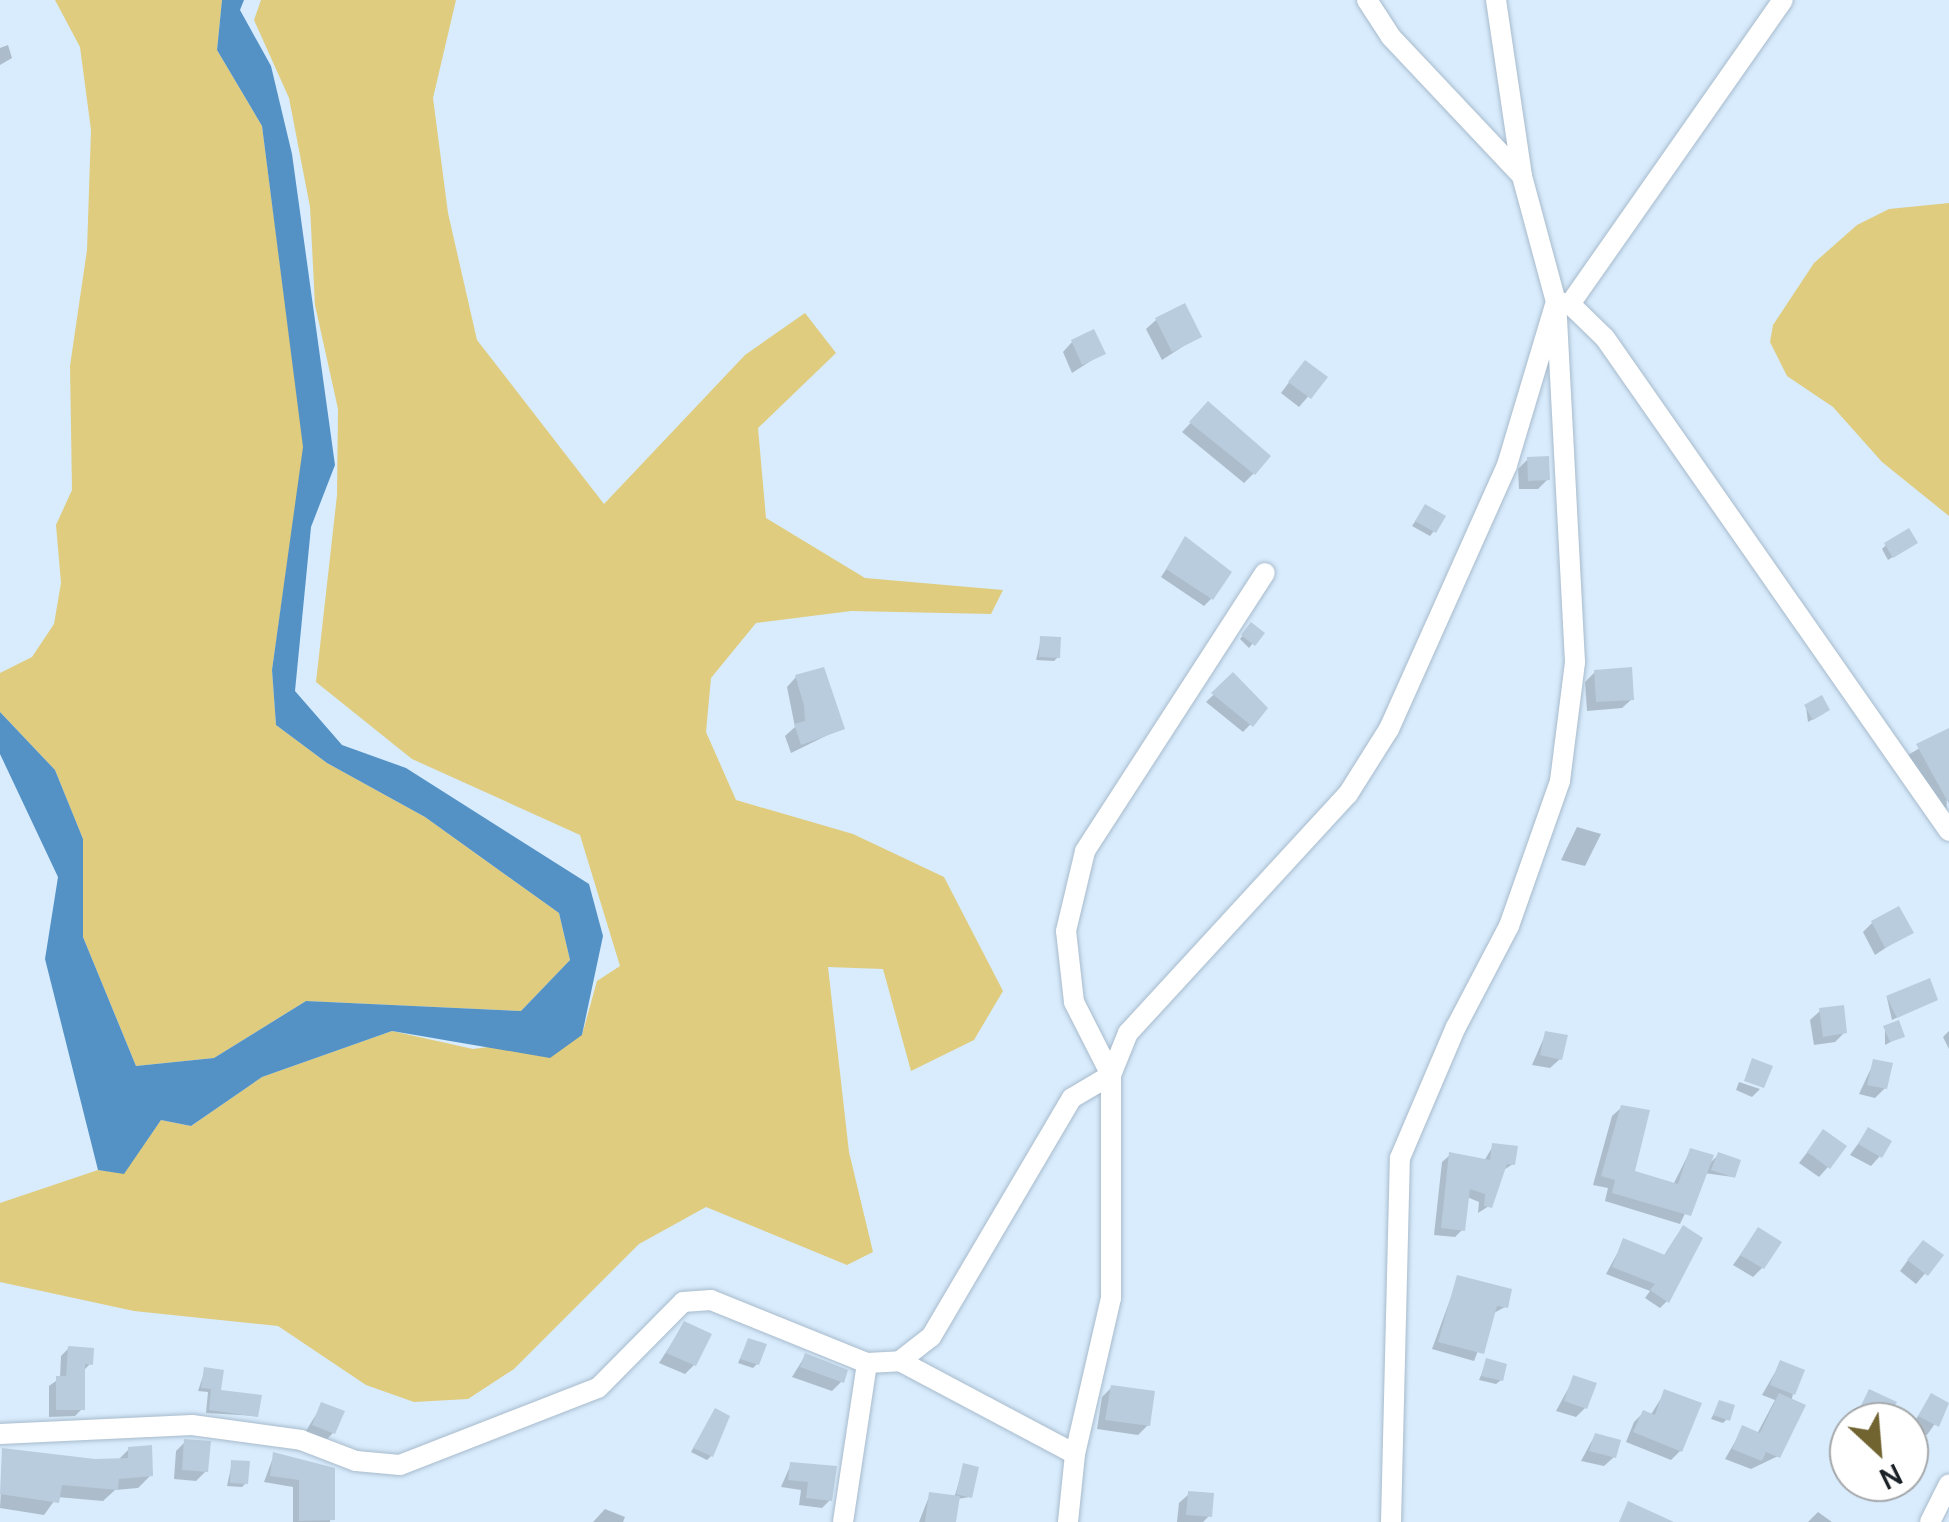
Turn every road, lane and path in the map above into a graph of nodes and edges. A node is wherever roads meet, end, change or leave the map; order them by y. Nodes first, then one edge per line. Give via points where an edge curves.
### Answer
1 (1367, 0) edge
2 (1496, 0) edge
3 (1783, 0) edge
4 (1522, 176) junction
5 (1563, 303) junction
6 (1264, 573) dead end
7 (1949, 831) edge
8 (1111, 1075) junction
9 (900, 1361) junction
10 (867, 1362) junction
11 (0, 1434) edge
12 (1075, 1454) junction
13 (1949, 1484) edge
14 (843, 1522) edge
15 (1068, 1522) edge
16 (1391, 1522) edge
17 (1930, 1522) edge

1 - 4 street via 1391,37
2 - 4 street
3 - 5 street
4 - 5 street
5 - 7 street via 1605,338
5 - 8 street via 1508,465 1389,729 1348,794 1128,1033
5 - 16 street via 1575,662 1560,781 1509,926 1456,1027 1400,1158
6 - 8 street via 1085,851 1066,930 1074,1002
8 - 9 street via 1072,1098 931,1337
8 - 12 street via 1111,1298
9 - 10 street
9 - 12 street
10 - 11 street via 711,1300 684,1302 598,1388 400,1466 356,1461 301,1440 192,1426
10 - 14 street
12 - 15 street
13 - 17 street

